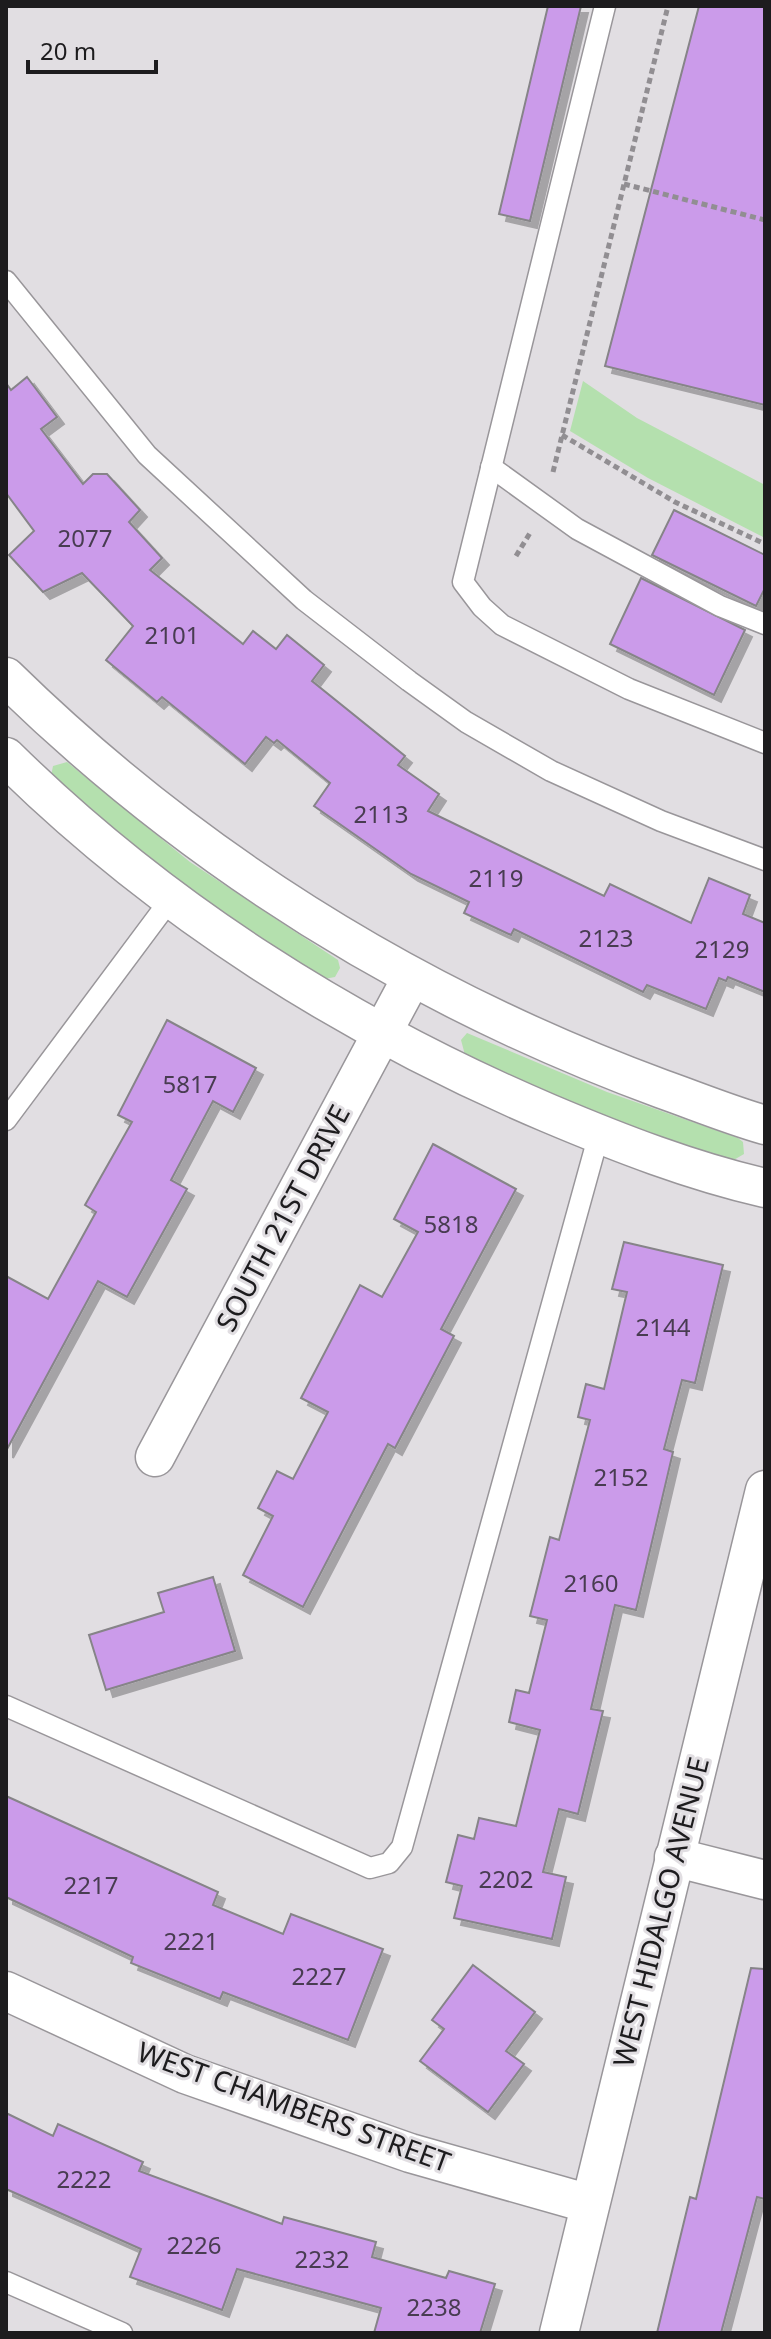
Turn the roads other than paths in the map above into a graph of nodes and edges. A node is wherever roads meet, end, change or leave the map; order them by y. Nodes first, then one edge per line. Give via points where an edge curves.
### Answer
1 (605, 6) edge
2 (6, 281) edge
3 (491, 467) junction
4 (765, 624) edge
5 (11, 692) edge
6 (765, 743) edge
7 (6, 757) edge
8 (765, 860) edge
9 (170, 900) junction
10 (411, 979) junction
11 (383, 1032) junction
12 (6, 1120) edge
13 (765, 1125) edge
14 (599, 1134) junction
15 (765, 1188) edge
16 (155, 1457) dead end
17 (765, 1490) edge
18 (6, 1706) edge
19 (674, 1857) junction
20 (765, 1880) edge
21 (6, 1991) edge
22 (590, 2204) junction
23 (6, 2282) edge
24 (122, 2333) edge
25 (559, 2333) edge

1 - 3 lane
2 - 8 lane via 147,455 304,600 409,681 466,722 551,771
3 - 4 lane via 577,529
3 - 6 lane via 463,582 482,607 502,625 629,689
5 - 10 street via 251,881
7 - 9 street
9 - 11 street
9 - 12 lane
10 - 11 street, SOUTH 21ST DRIVE
10 - 13 street via 584,1060
11 - 14 street
11 - 16 street, SOUTH 21ST DRIVE
14 - 15 street
14 - 18 lane via 402,1847 389,1863 370,1868
17 - 19 street, WEST HIDALGO AVENUE
19 - 20 street
19 - 22 street, WEST HIDALGO AVENUE
21 - 22 street, WEST CHAMBERS STREET via 185,2074 410,2153
22 - 25 street, WEST HIDALGO AVENUE
23 - 24 lane

